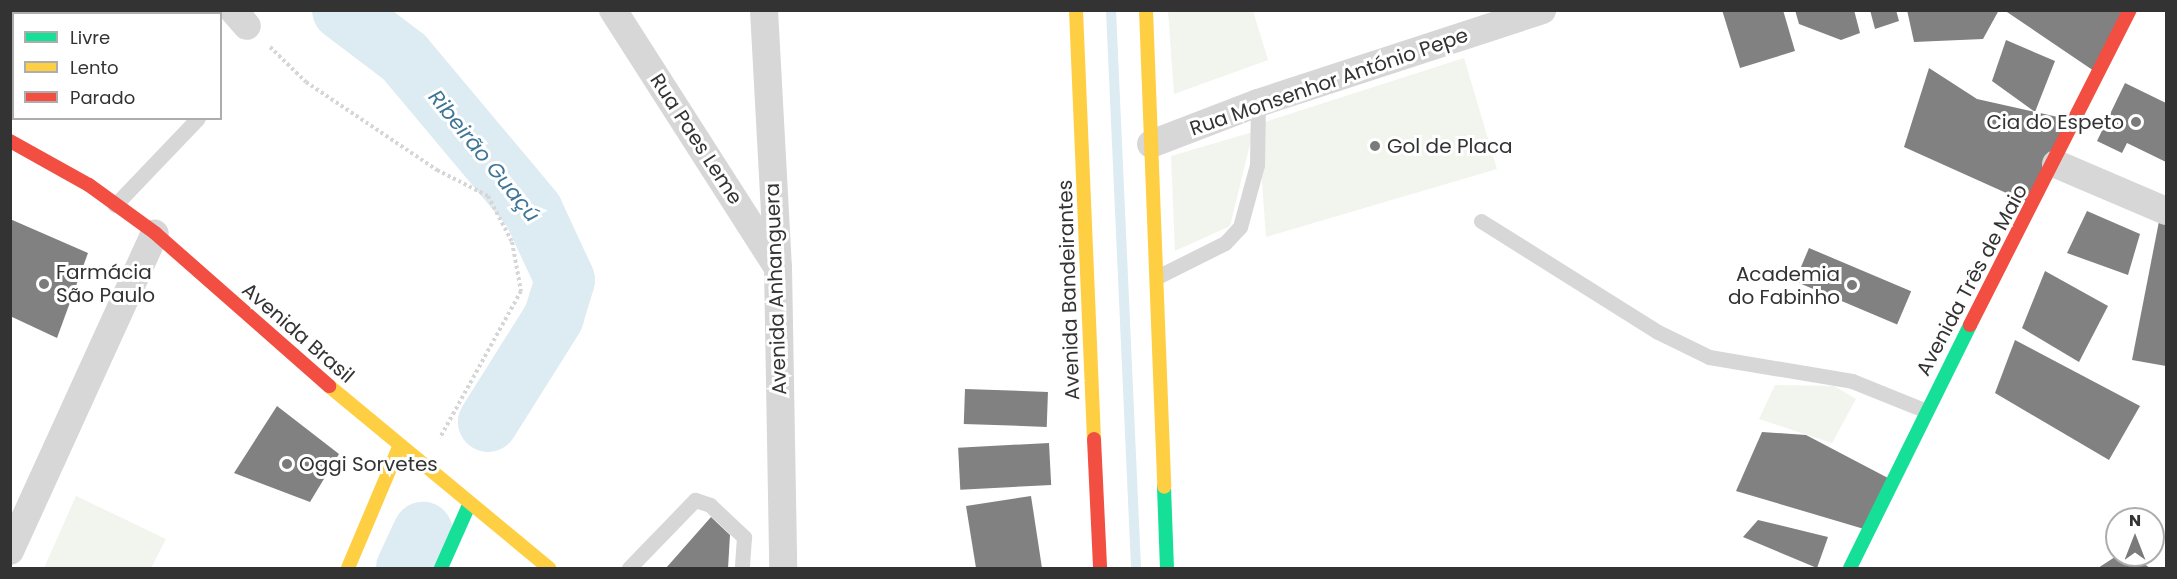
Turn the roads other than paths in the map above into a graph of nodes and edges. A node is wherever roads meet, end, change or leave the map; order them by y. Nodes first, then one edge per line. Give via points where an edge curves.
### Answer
1 (613, 10) edge
2 (764, 10) edge
3 (1077, 10) edge
4 (1146, 10) edge
5 (1542, 10) edge
6 (2130, 10) edge
7 (1258, 103) junction
8 (196, 120) edge
9 (10, 141) edge
10 (1151, 144) junction
11 (2056, 164) junction
12 (116, 205) junction
13 (2166, 211) edge
14 (1481, 221) dead end
15 (155, 233) junction
16 (778, 267) junction
17 (1157, 277) junction
18 (1924, 410) junction
19 (399, 447) junction
20 (469, 505) junction
21 (10, 551) edge
22 (348, 568) edge
23 (441, 568) edge
24 (549, 568) edge
25 (629, 568) edge
26 (742, 568) edge
27 (783, 568) edge
28 (1100, 568) edge
29 (1167, 568) edge
30 (1850, 568) edge

1 - 16 street, Rua Paes Leme
2 - 16 street, Avenida Anhanguera
3 - 28 street, Avenida Bandeirantes
4 - 10 street
5 - 7 street, Rua Monsenhor António Pepe
6 - 11 street, Avenida Três de Maio
7 - 10 street, Rua Monsenhor António Pepe
7 - 17 lane via 1257,165 1240,227 1225,243
8 - 12 lane
9 - 12 street, Avenida Brasil
10 - 17 street
11 - 13 street
11 - 18 street, Avenida Três de Maio
12 - 15 street, Avenida Brasil
14 - 18 lane via 1658,332 1709,357 1852,381
15 - 19 street, Avenida Brasil
15 - 21 street
16 - 27 street, Avenida Anhanguera
17 - 29 street
18 - 30 street, Avenida Três de Maio
19 - 20 street, Avenida Brasil
19 - 22 street
20 - 23 street
20 - 24 street, Avenida Brasil
25 - 26 lane via 695,500 710,505 744,537

